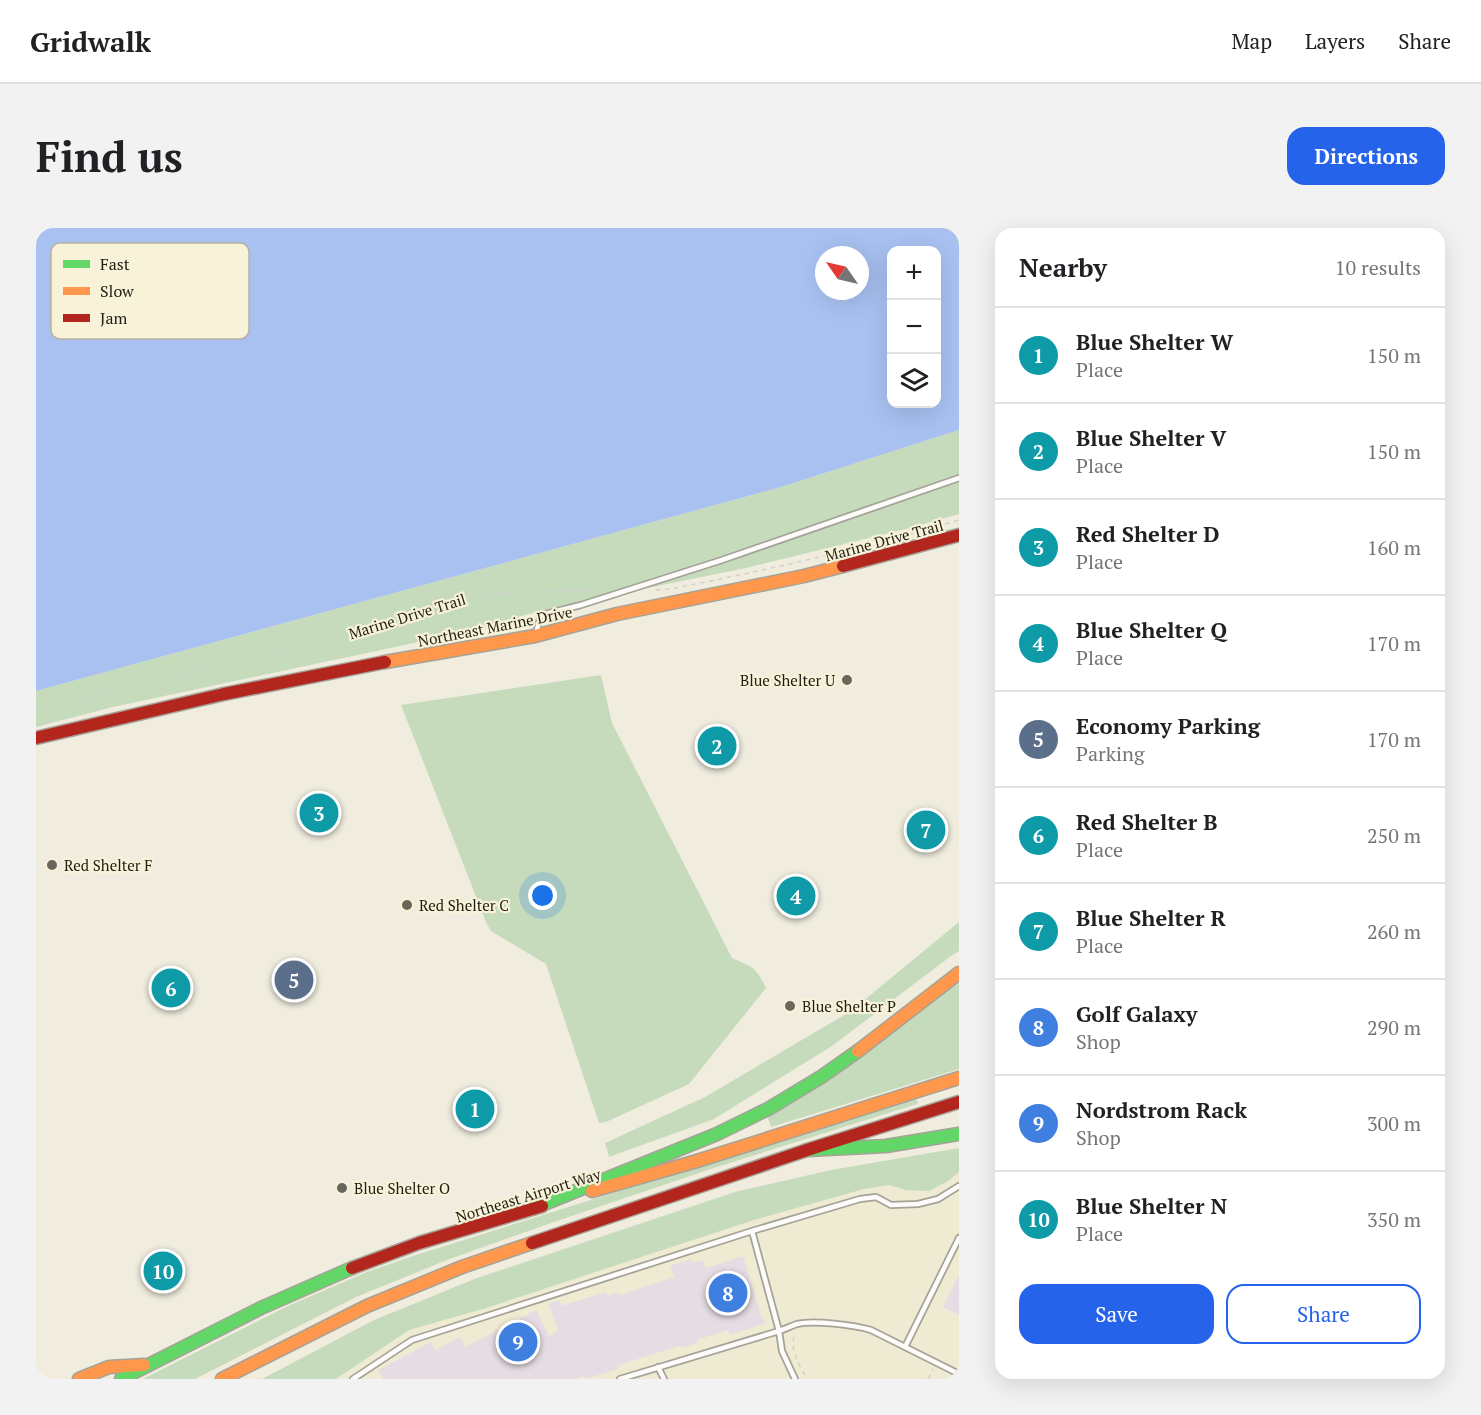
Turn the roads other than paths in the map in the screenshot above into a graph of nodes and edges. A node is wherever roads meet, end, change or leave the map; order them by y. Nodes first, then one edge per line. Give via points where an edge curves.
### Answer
1 (959, 478) edge
2 (959, 535) edge
3 (536, 636) junction
4 (36, 738) edge
5 (959, 973) edge
6 (959, 1078) edge
7 (959, 1102) edge
8 (959, 1134) edge
9 (807, 1150) junction
10 (959, 1186) edge
11 (534, 1208) junction
12 (752, 1232) junction
13 (959, 1238) edge
14 (779, 1331) junction
15 (905, 1347) junction
16 (149, 1365) junction
17 (658, 1367) junction
18 (959, 1374) edge
19 (80, 1379) edge
20 (121, 1379) edge
21 (222, 1379) edge
22 (353, 1379) edge
23 (620, 1379) edge
24 (664, 1379) edge
25 (795, 1379) edge

1 - 3 lane via 722,560 541,615
2 - 3 main road, Northeast Marine Drive via 823,571
3 - 4 main road, Northeast Marine Drive via 215,696
5 - 11 main road via 821,1077 768,1110
6 - 11 main road, Northeast Airport Way
7 - 9 main road
8 - 9 main road via 886,1146
9 - 21 main road via 462,1267 367,1306
10 - 12 lane via 938,1199 918,1204 891,1205 876,1197 860,1199
11 - 16 main road, Northeast Airport Way via 347,1269
12 - 14 lane
12 - 22 lane via 412,1340
13 - 15 lane
14 - 15 lane via 799,1324 843,1324 872,1330
14 - 17 lane
14 - 25 lane via 782,1351
15 - 18 lane
16 - 19 main road via 110,1367
16 - 20 main road, Northeast Airport Way
17 - 23 lane
17 - 24 lane

